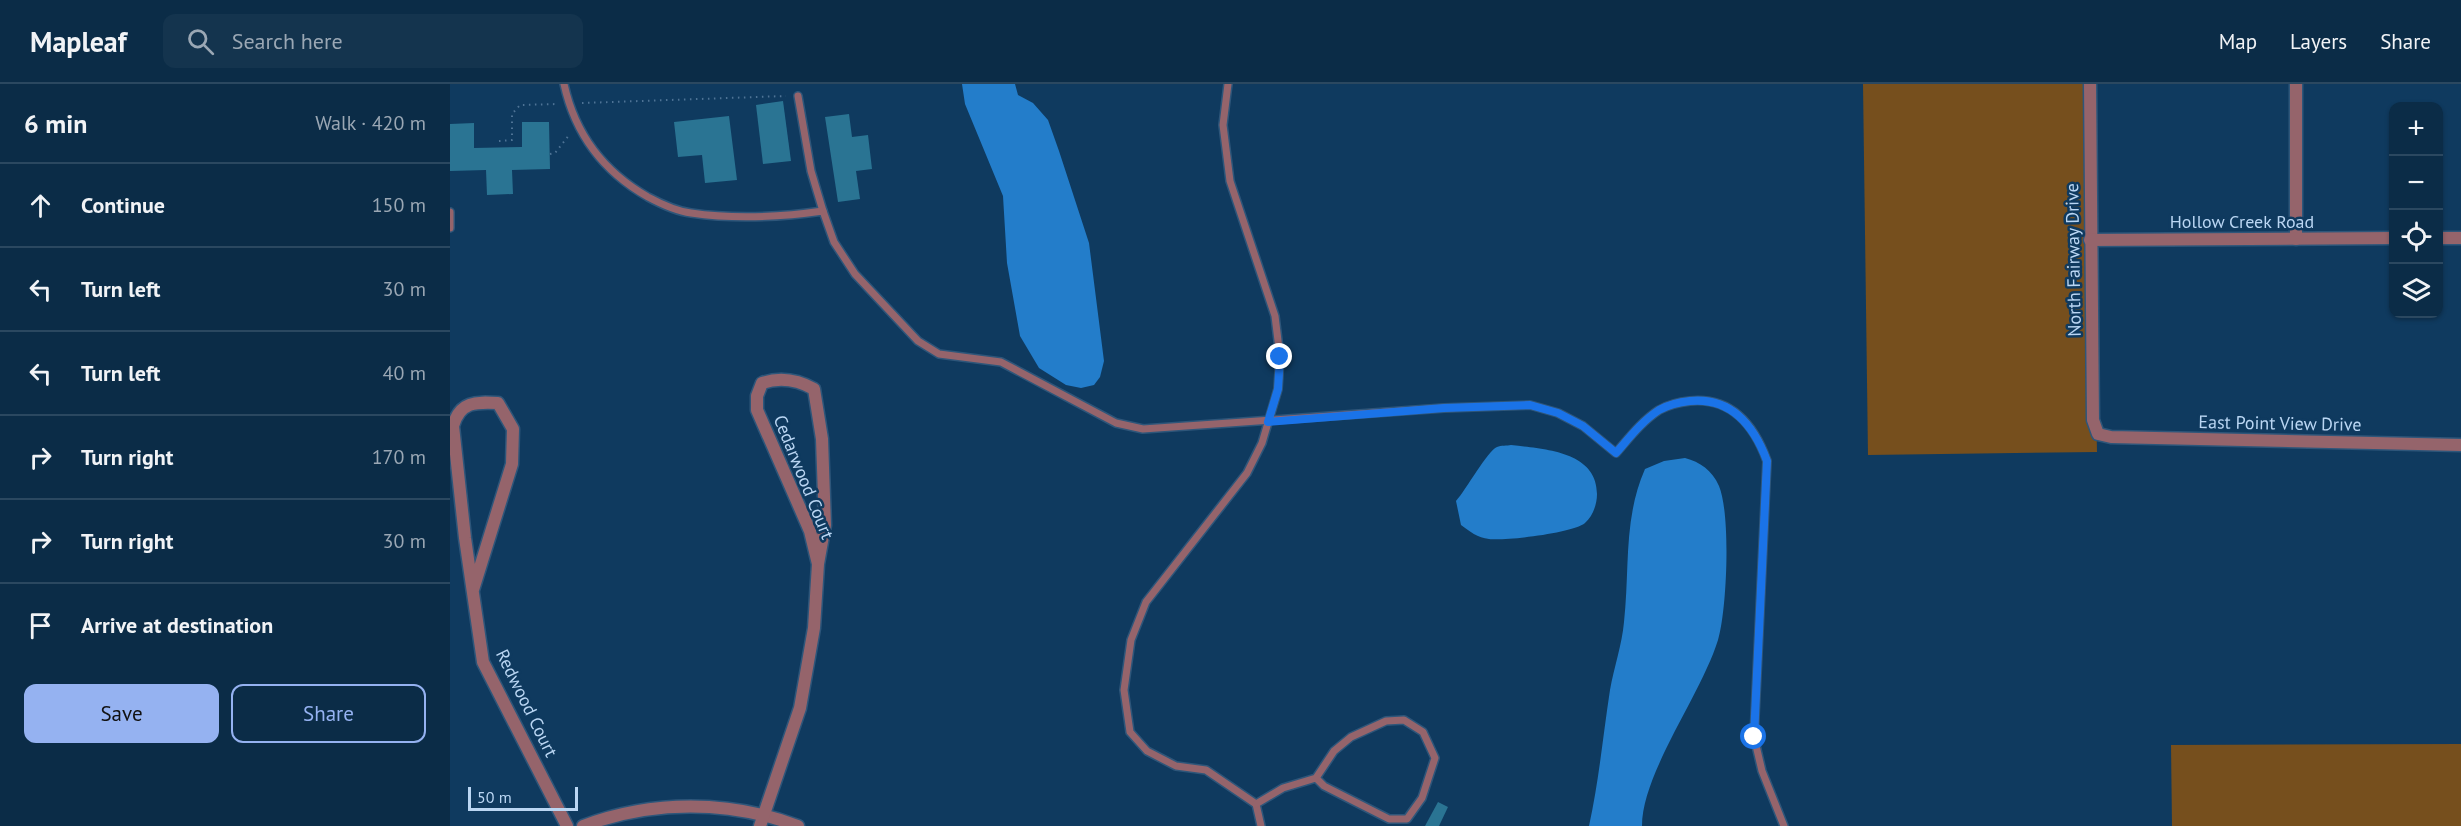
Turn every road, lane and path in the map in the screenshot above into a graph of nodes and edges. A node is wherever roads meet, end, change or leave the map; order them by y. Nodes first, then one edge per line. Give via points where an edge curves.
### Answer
1 (564, 84) edge
2 (1228, 84) edge
3 (2090, 84) edge
4 (2296, 84) edge
5 (798, 96) joint
6 (568, 104) junction
7 (579, 129) junction
8 (499, 141) dead end
9 (550, 154) dead end
10 (823, 211) junction
11 (450, 212) edge
12 (450, 228) edge
13 (2389, 238) edge
14 (2443, 238) edge
15 (2461, 238) edge
16 (2296, 239) junction
17 (2090, 240) junction
18 (1268, 422) junction
19 (2098, 434) joint
20 (2461, 445) edge
21 (818, 564) junction
22 (473, 590) junction
23 (1316, 778) junction
24 (1256, 804) junction
25 (763, 821) edge
26 (567, 826) edge
27 (583, 826) edge
28 (798, 826) edge
29 (1261, 826) edge
30 (1784, 826) edge

1 - 6 lane
2 - 18 lane via 1223,125 1230,181 1268,289 1279,337 1278,389
3 - 17 street, North Fairway Drive
4 - 16 street
5 - 6 path
5 - 10 lane via 811,171
6 - 7 lane
6 - 8 path via 520,105 512,114 512,140
7 - 9 path
7 - 10 lane via 598,158 625,184 665,206 700,214
10 - 18 lane via 834,242 855,274 918,341 939,354 1001,362 1116,423 1143,429
11 - 12 lane
13 - 16 street, Hollow Creek Road
14 - 15 street
16 - 17 street, Hollow Creek Road
17 - 19 street, North Fairway Drive via 2093,420
18 - 24 lane via 1247,473 1146,603 1131,640 1124,690 1130,732 1148,752 1176,766 1206,770
18 - 30 lane via 1530,405 1583,426 1616,453 1660,409 1679,402 1721,403 1741,416 1758,437 1767,461 1754,737 1762,771
19 - 20 street, East Point View Drive
21 - 21 street, Cedarwood Court via 825,525 818,402 814,389 801,382 773,379 762,383 757,410 810,531
21 - 25 street, Cedarwood Court via 814,628 800,708
22 - 22 street, Redwood Court via 512,464 513,429 498,403 466,404 457,413 453,426
22 - 26 street, Redwood Court via 483,662
23 - 23 lane via 1324,786 1389,819 1407,819 1422,798 1435,758 1423,732 1404,720 1386,721 1351,737 1334,751
23 - 24 lane via 1283,788
24 - 29 lane
25 - 27 street via 720,807 676,806 622,814
25 - 28 street

